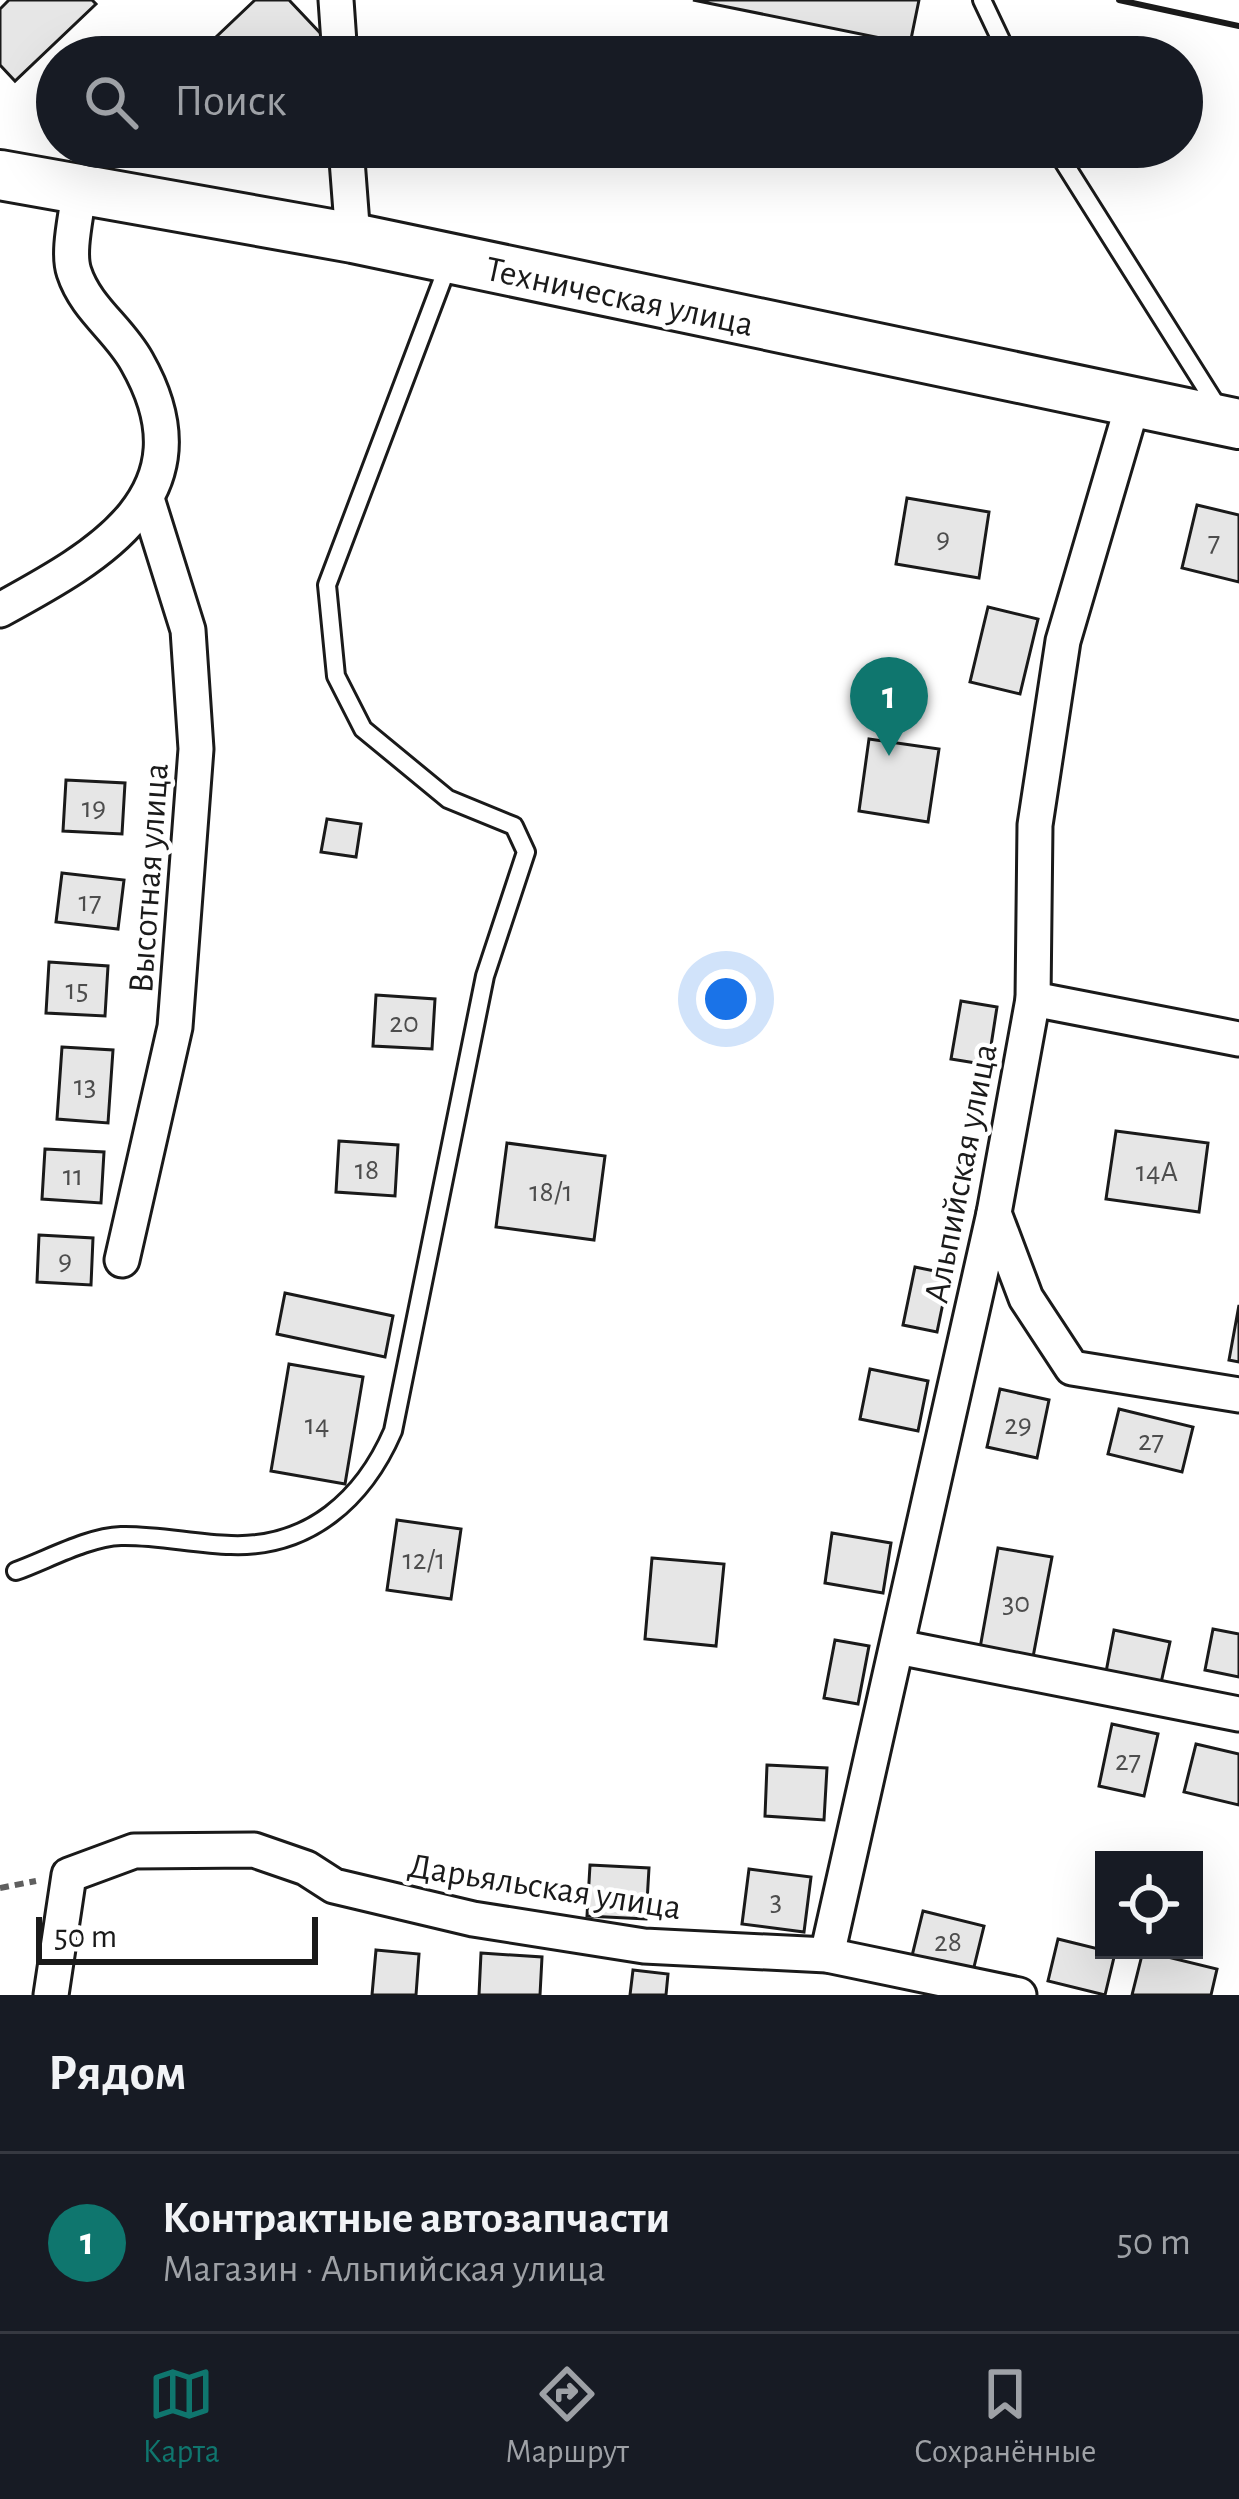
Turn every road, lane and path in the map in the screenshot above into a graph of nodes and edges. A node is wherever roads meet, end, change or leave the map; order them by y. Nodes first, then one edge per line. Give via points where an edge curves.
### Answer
1 (336, 0) edge
2 (982, 0) edge
3 (339, 36) edge
4 (999, 36) edge
5 (348, 168) edge
6 (1068, 168) edge
7 (0, 175) edge
8 (79, 190) junction
9 (353, 238) junction
10 (450, 259) junction
11 (1133, 403) junction
12 (1232, 422) edge
13 (148, 502) junction
14 (0, 610) edge
15 (1033, 999) junction
16 (1239, 1039) edge
17 (994, 1213) junction
18 (122, 1260) dead end
19 (1239, 1395) edge
20 (16, 1571) dead end
21 (898, 1646) junction
22 (1239, 1714) edge
23 (827, 1955) junction
24 (51, 1995) edge
25 (1018, 1995) edge

1 - 3 street
2 - 4 lane
5 - 9 street
6 - 12 lane
7 - 8 street, Техническая улица
8 - 9 street, Техническая улица
8 - 13 street via 72,269 137,362 156,417 159,470
9 - 10 street, Техническая улица
10 - 11 street, Техническая улица
10 - 20 lane via 327,585 336,676 363,729 448,799 514,826 526,852 485,976 393,1431 351,1502 318,1523 237,1546 116,1535
11 - 12 street, Техническая улица
11 - 15 street, Альпийская улица via 1063,641 1035,825
13 - 14 street via 83,564
13 - 18 street, Высотная улица via 188,630 196,749 175,1027
15 - 16 street
15 - 17 street, Альпийская улица
17 - 19 street via 1027,1298 1072,1368
17 - 21 street, Альпийская улица
21 - 22 street
21 - 23 street, Альпийская улица
23 - 24 street, Дарьяльская улица via 644,1946 473,1919 334,1886 254,1850 134,1851 69,1875
23 - 25 street, Дарьяльская улица

